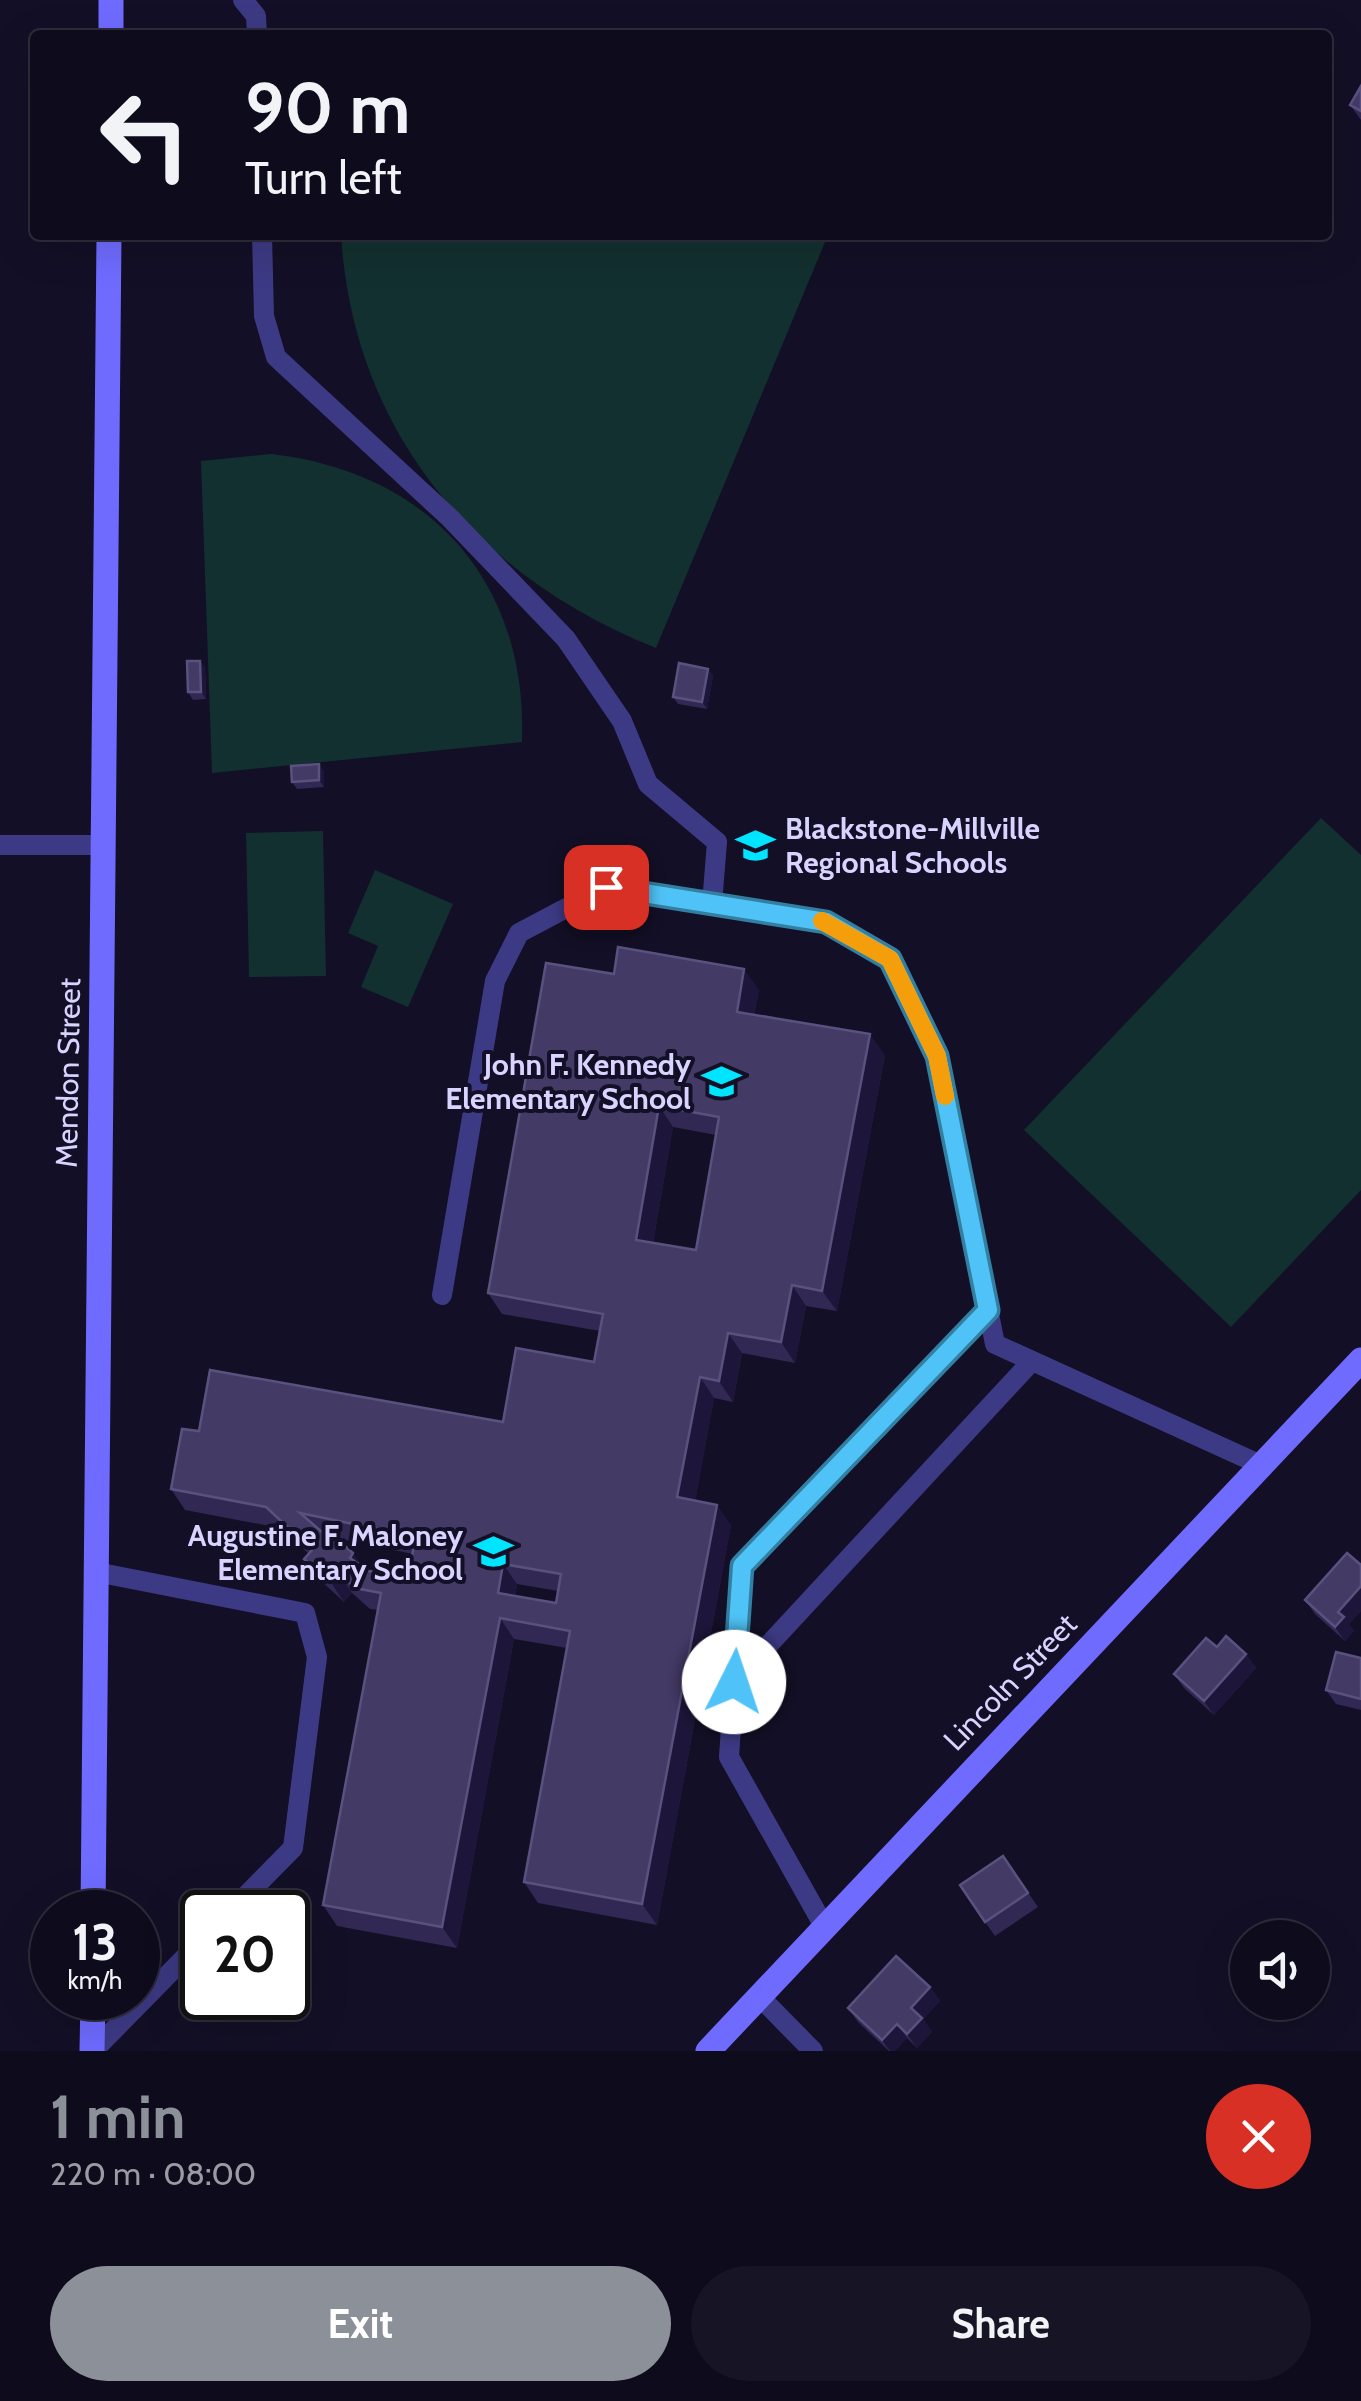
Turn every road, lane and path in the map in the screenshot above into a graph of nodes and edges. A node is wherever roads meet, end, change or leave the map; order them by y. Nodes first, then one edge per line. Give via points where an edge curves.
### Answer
1 (111, 0) edge
2 (243, 0) edge
3 (111, 30) edge
4 (257, 30) edge
5 (109, 240) edge
6 (262, 240) edge
7 (0, 845) edge
8 (103, 845) junction
9 (712, 904) junction
10 (442, 1294) dead end
11 (988, 1310) junction
12 (1361, 1360) edge
13 (1032, 1361) junction
14 (1261, 1465) junction
15 (96, 1572) junction
16 (734, 1682) junction
17 (93, 1890) edge
18 (252, 1890) edge
19 (824, 1926) junction
20 (180, 1962) edge
21 (759, 1996) junction
22 (93, 2020) edge
23 (93, 2051) edge
24 (708, 2051) edge
25 (813, 2051) edge

1 - 3 street
2 - 4 lane via 256,16
5 - 8 street, Mendon Street
6 - 9 lane via 264,316 276,356 450,518 566,638 622,721 648,784 717,842
7 - 8 lane
8 - 15 street, Mendon Street
9 - 10 lane via 606,887 519,933 495,981
9 - 11 lane via 826,922 890,959 937,1056
11 - 13 lane via 995,1344
11 - 16 lane via 742,1566
12 - 14 street, Lincoln Street
13 - 14 lane
13 - 16 lane
14 - 19 street, Lincoln Street
15 - 17 street, Mendon Street
15 - 18 lane via 305,1613 317,1657 293,1848
16 - 19 lane via 728,1756
19 - 21 street, Lincoln Street
20 - 23 lane
21 - 24 street, Lincoln Street
21 - 25 lane
22 - 23 street

